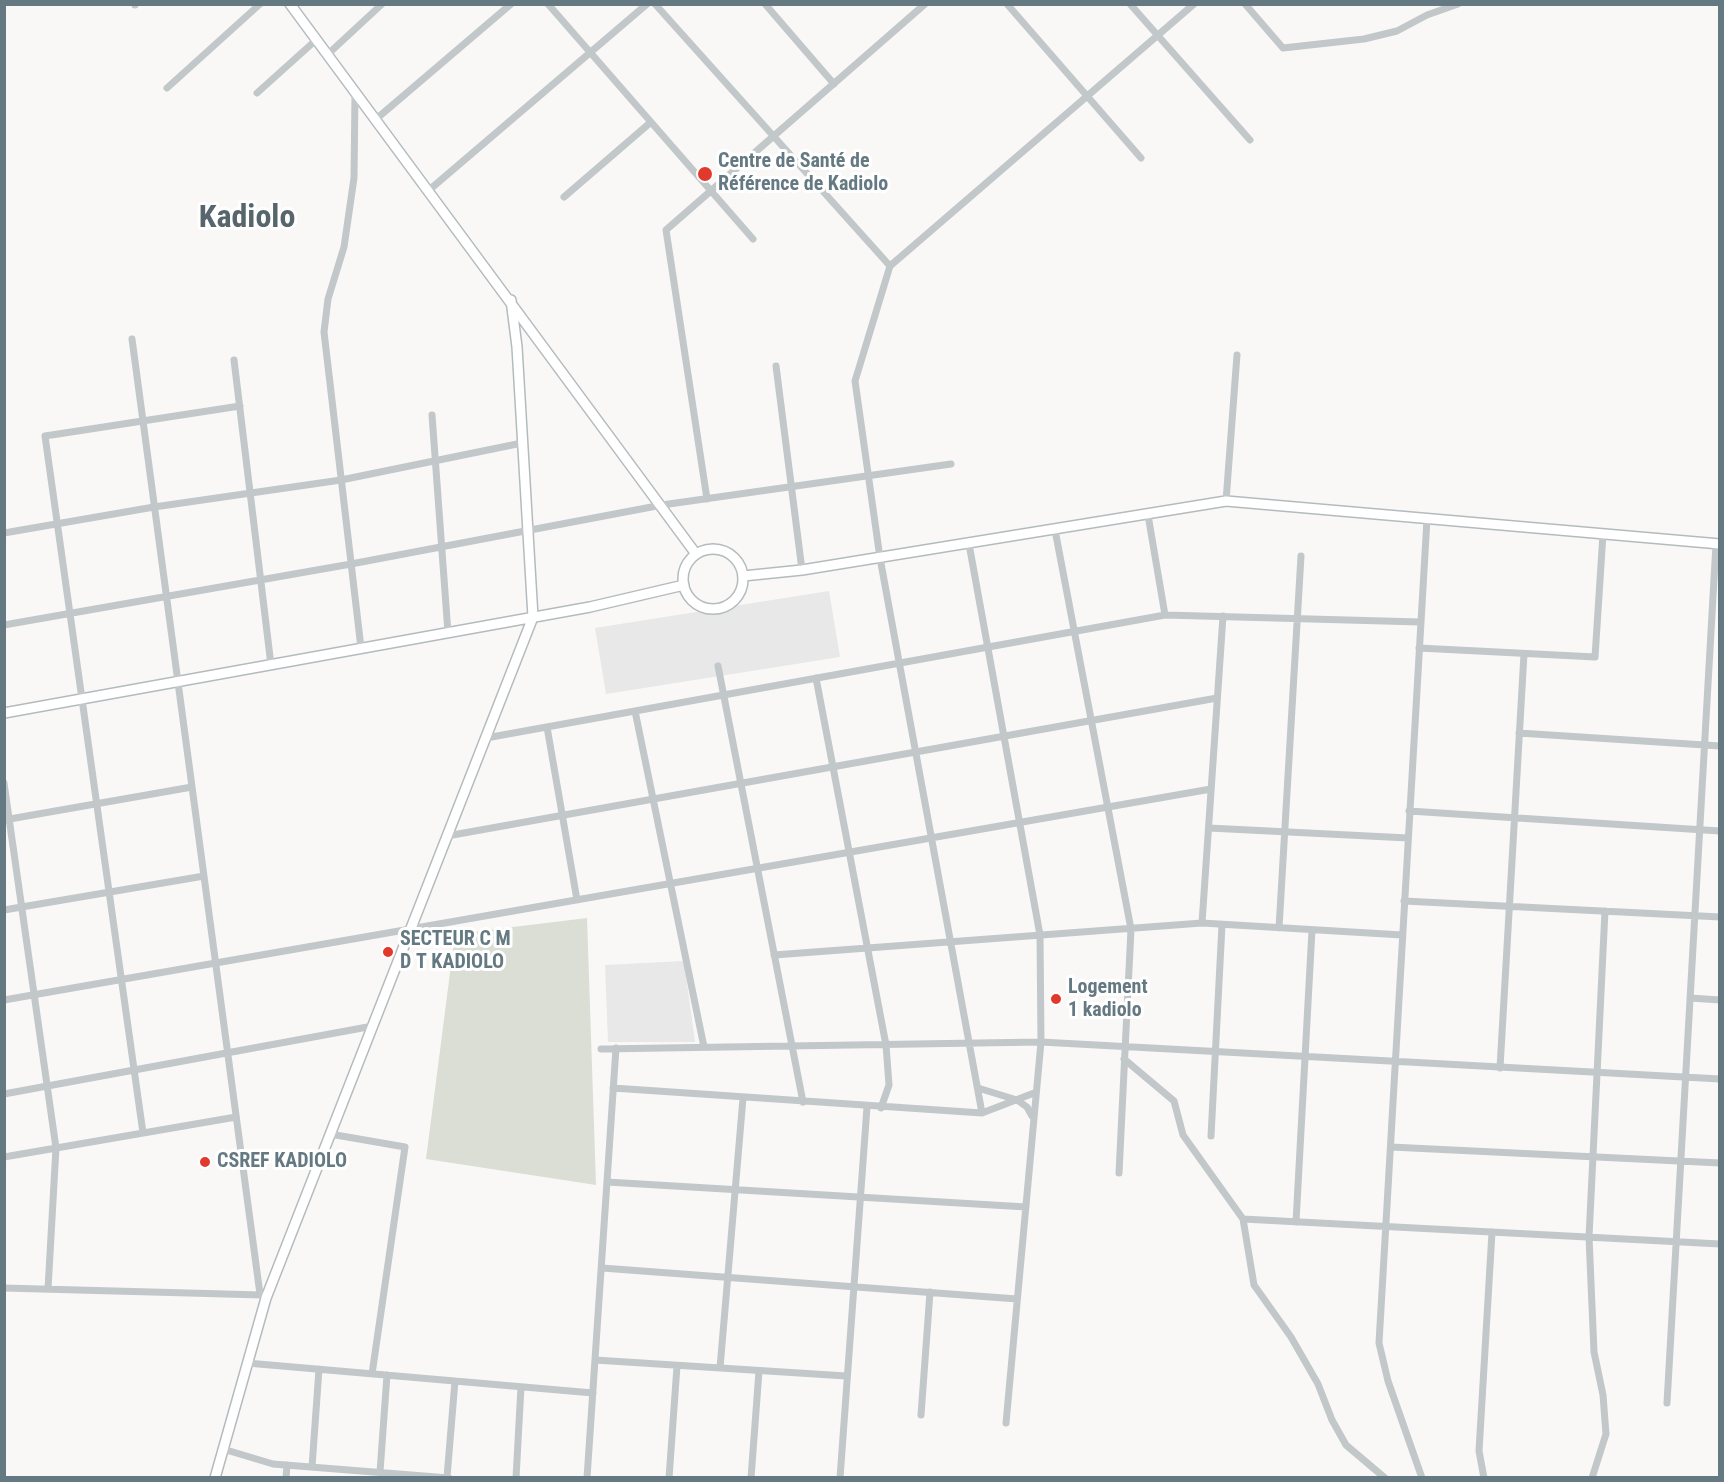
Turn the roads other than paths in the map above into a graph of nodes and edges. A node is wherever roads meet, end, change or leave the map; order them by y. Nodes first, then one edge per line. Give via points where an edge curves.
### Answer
1 (260, 4) edge
2 (290, 4) edge
3 (382, 4) edge
4 (512, 4) edge
5 (549, 4) edge
6 (647, 4) edge
7 (655, 4) edge
8 (765, 4) edge
9 (925, 4) edge
10 (1007, 4) edge
11 (1130, 4) edge
12 (1194, 4) edge
13 (1245, 4) edge
14 (1458, 4) edge
15 (1158, 36) junction
16 (316, 40) junction
17 (591, 53) junction
18 (327, 56) junction
19 (834, 84) junction
20 (167, 88) dead end
21 (257, 93) dead end
22 (355, 94) junction
23 (1087, 96) junction
24 (375, 120) junction
25 (651, 122) junction
26 (773, 136) junction
27 (1250, 140) dead end
28 (1141, 158) dead end
29 (428, 191) junction
30 (711, 191) junction
31 (564, 196) dead end
32 (753, 239) dead end
33 (890, 266) junction
34 (511, 300) junction
35 (132, 339) dead end
36 (1237, 356) dead end
37 (234, 360) dead end
38 (776, 366) dead end
39 (240, 406) junction
40 (432, 415) dead end
41 (143, 421) junction
42 (522, 442) junction
43 (435, 460) junction
44 (951, 464) dead end
45 (868, 476) junction
46 (341, 480) junction
47 (792, 487) junction
48 (250, 493) junction
49 (707, 499) junction
50 (1226, 501) junction
51 (662, 506) junction
52 (154, 507) junction
53 (1148, 515) junction
54 (1427, 519) junction
55 (58, 524) junction
56 (1055, 530) junction
57 (528, 531) junction
58 (4, 533) edge
59 (1603, 534) junction
60 (969, 544) junction
61 (1718, 544) edge
62 (442, 547) junction
63 (696, 554) junction
64 (1301, 556) dead end
65 (880, 558) junction
66 (351, 564) junction
67 (802, 570) junction
68 (743, 576) junction
69 (261, 580) junction
70 (684, 585) junction
71 (166, 597) junction
72 (70, 613) junction
73 (1165, 615) junction
74 (1223, 616) junction
75 (533, 617) junction
76 (1297, 618) junction
77 (1420, 621) junction
78 (4, 625) edge
79 (1074, 632) junction
80 (448, 633) junction
81 (988, 647) junction
82 (360, 648) junction
83 (1419, 648) junction
84 (1524, 654) junction
85 (900, 663) junction
86 (271, 665) junction
87 (718, 666) dead end
88 (816, 678) junction
89 (178, 681) junction
90 (723, 695) junction
91 (1217, 698) junction
92 (82, 699) junction
93 (635, 711) junction
94 (4, 713) edge
95 (1091, 721) junction
96 (547, 727) junction
97 (1519, 733) junction
98 (1004, 736) junction
99 (486, 738) junction
100 (1705, 745) junction
101 (1719, 746) edge
102 (916, 752) junction
103 (833, 767) junction
104 (4, 783) edge
105 (741, 784) junction
106 (192, 787) junction
107 (1211, 789) junction
108 (653, 799) junction
109 (97, 804) junction
110 (1107, 807) junction
111 (1409, 811) junction
112 (562, 816) junction
113 (1514, 818) junction
114 (7, 820) edge
115 (1020, 823) junction
116 (1209, 828) junction
117 (1700, 830) junction
118 (1719, 831) edge
119 (1284, 832) junction
120 (447, 836) junction
121 (932, 838) junction
122 (1408, 838) junction
123 (849, 852) junction
124 (758, 868) junction
125 (204, 876) junction
126 (670, 884) junction
127 (109, 892) junction
128 (578, 900) junction
129 (1404, 902) junction
130 (22, 907) junction
131 (1509, 907) junction
132 (4, 910) edge
133 (1605, 911) junction
134 (1695, 916) junction
135 (1719, 917) edge
136 (1202, 923) junction
137 (1222, 925) junction
138 (1279, 928) junction
139 (411, 929) junction
140 (1131, 929) junction
141 (1312, 930) junction
142 (1040, 935) junction
143 (1402, 935) junction
144 (951, 942) junction
145 (867, 948) junction
146 (774, 955) junction
147 (215, 963) junction
148 (122, 979) junction
149 (35, 994) junction
150 (1690, 999) junction
151 (4, 1000) edge
152 (1719, 1000) edge
153 (373, 1026) junction
154 (1041, 1042) junction
155 (969, 1043) junction
156 (886, 1045) junction
157 (792, 1046) junction
158 (704, 1047) junction
159 (1125, 1047) junction
160 (616, 1048) junction
161 (601, 1049) dead end
162 (1215, 1052) junction
163 (228, 1053) junction
164 (1305, 1057) junction
165 (1124, 1059) junction
166 (1395, 1062) junction
167 (1500, 1068) junction
168 (134, 1070) junction
169 (1597, 1073) junction
170 (1686, 1078) junction
171 (1719, 1079) edge
172 (48, 1086) junction
173 (613, 1088) junction
174 (978, 1088) junction
175 (4, 1094) edge
176 (1034, 1094) junction
177 (743, 1098) junction
178 (1017, 1100) junction
179 (803, 1102) junction
180 (867, 1107) junction
181 (881, 1108) junction
182 (982, 1113) junction
183 (1032, 1116) junction
184 (236, 1117) junction
185 (143, 1133) junction
186 (330, 1134) junction
187 (1211, 1136) dead end
188 (1390, 1147) junction
189 (56, 1148) junction
190 (4, 1157) edge
191 (1593, 1157) junction
192 (1681, 1161) junction
193 (1719, 1163) edge
194 (1119, 1173) dead end
195 (607, 1182) junction
196 (735, 1190) junction
197 (860, 1197) junction
198 (1026, 1207) junction
199 (1243, 1219) junction
200 (1296, 1222) junction
201 (1386, 1226) junction
202 (1492, 1232) junction
203 (1589, 1237) junction
204 (1676, 1242) junction
205 (1718, 1245) edge
206 (602, 1268) junction
207 (728, 1277) junction
208 (853, 1286) junction
209 (4, 1288) edge
210 (48, 1289) junction
211 (930, 1292) junction
212 (263, 1296) junction
213 (1017, 1299) junction
214 (595, 1360) junction
215 (248, 1363) junction
216 (677, 1366) junction
217 (720, 1368) junction
218 (319, 1369) junction
219 (759, 1371) junction
220 (372, 1374) junction
221 (387, 1375) junction
222 (846, 1376) junction
223 (455, 1381) junction
224 (521, 1387) junction
225 (593, 1393) junction
226 (1667, 1403) dead end
227 (921, 1415) dead end
228 (1006, 1422) dead end
229 (223, 1449) junction
230 (287, 1465) junction
231 (312, 1467) junction
232 (380, 1472) junction
233 (214, 1475) edge
234 (448, 1477) edge
235 (286, 1478) edge
236 (516, 1478) edge
237 (587, 1478) edge
238 (669, 1478) edge
239 (751, 1478) edge
240 (840, 1478) edge
241 (1385, 1478) edge
242 (1422, 1478) edge
243 (1484, 1478) edge
244 (1592, 1478) edge

1 - 20 street
2 - 16 main road
3 - 18 street
4 - 24 street
5 - 17 street
6 - 17 street
7 - 26 street
8 - 19 street
9 - 19 street
10 - 23 street
11 - 15 street
12 - 15 street
13 - 14 street via 1283,48 1364,39 1397,31
15 - 23 street
15 - 27 street
16 - 18 main road
16 - 21 street
17 - 25 street
17 - 29 street
18 - 22 main road
19 - 26 street
22 - 24 main road
22 - 46 street via 354,178 344,247 327,299 324,332
23 - 28 street
23 - 33 street
24 - 29 main road
25 - 30 street
25 - 31 street
26 - 30 street
26 - 33 street
29 - 34 main road
30 - 32 street
30 - 49 street via 666,230
33 - 45 street via 855,381
34 - 42 main road
34 - 51 main road
35 - 41 street
36 - 50 street
37 - 39 street
38 - 47 street
39 - 41 street
39 - 48 street
40 - 43 street
41 - 52 street
41 - 55 street via 45,436
42 - 43 street
42 - 57 main road
43 - 46 street
43 - 62 street
44 - 45 street
45 - 47 street
45 - 65 street
46 - 48 street
46 - 66 street
47 - 49 street
47 - 67 street
48 - 52 street
48 - 69 street
49 - 51 street
50 - 53 main road
50 - 54 main road
51 - 57 street
51 - 63 main road
52 - 55 street
52 - 71 street
53 - 56 main road
53 - 73 street
54 - 59 main road
54 - 77 street
55 - 58 street
55 - 72 street
56 - 60 main road
56 - 79 street
57 - 62 street
57 - 75 main road
59 - 61 main road
59 - 84 street via 1595,657
60 - 65 main road
60 - 81 street
61 - 100 street
62 - 66 street
62 - 80 street
63 - 68 main road via 705,550 726,552 740,566
63 - 70 main road via 685,568
64 - 76 street
65 - 67 main road
65 - 85 street
66 - 69 street
66 - 82 street
67 - 68 main road
68 - 70 main road via 735,600 721,608 711,609 694,602
69 - 71 street
69 - 86 street
70 - 75 main road
71 - 72 street
71 - 89 street
72 - 78 street
72 - 92 street
73 - 74 street
73 - 79 street
74 - 76 street
74 - 91 street
75 - 80 main road
75 - 99 main road
76 - 77 street
76 - 119 street
77 - 83 street
79 - 81 street
79 - 95 street
80 - 82 main road
81 - 85 street
81 - 98 street
82 - 86 main road
83 - 84 street
83 - 111 street
84 - 97 street
85 - 88 street
85 - 102 street
86 - 89 main road
87 - 90 street
88 - 90 street
88 - 103 street
89 - 92 main road
89 - 106 street
90 - 93 street
90 - 105 street
91 - 95 street
91 - 107 street
92 - 94 main road
92 - 109 street
93 - 96 street
93 - 108 street
95 - 98 street
95 - 110 street
96 - 99 street
96 - 112 street
97 - 100 street
97 - 113 street
98 - 102 street
98 - 115 street
99 - 120 main road
100 - 101 street
100 - 117 street
102 - 103 street
102 - 121 street
103 - 105 street
103 - 123 street
104 - 114 street
105 - 108 street
105 - 124 street
106 - 109 street
106 - 125 street
107 - 110 street
107 - 116 street
108 - 112 street
108 - 126 street
109 - 114 street
109 - 127 street
110 - 115 street
110 - 140 street
111 - 113 street
111 - 122 street
112 - 120 street
112 - 128 street
113 - 117 street
113 - 131 street
114 - 130 street
115 - 121 street
115 - 142 street
116 - 119 street
116 - 136 street
117 - 118 street
117 - 134 street
119 - 122 street
119 - 138 street
120 - 139 main road
121 - 123 street
121 - 144 street
122 - 129 street
123 - 124 street
123 - 145 street
124 - 126 street
124 - 146 street
125 - 127 street
125 - 147 street
126 - 128 street
126 - 158 street
127 - 130 street
127 - 148 street
128 - 139 street
129 - 131 street
129 - 143 street
130 - 132 street
130 - 149 street
131 - 133 street
131 - 167 street
133 - 134 street
133 - 169 street
134 - 135 street
134 - 150 street
136 - 137 street
136 - 140 street
137 - 138 street
137 - 162 street
138 - 141 street
139 - 147 street
139 - 153 main road
140 - 142 street
140 - 159 street
141 - 143 street
141 - 164 street
142 - 144 street
142 - 154 street
143 - 166 street
144 - 145 street
144 - 155 street
145 - 146 street
145 - 156 street
146 - 157 street
147 - 148 street
147 - 163 street
148 - 149 street
148 - 168 street
149 - 151 street
149 - 172 street
150 - 152 street
150 - 170 street
153 - 163 street
153 - 186 main road
154 - 155 street
154 - 159 street
154 - 176 street
155 - 156 street
155 - 174 street
156 - 157 street
156 - 181 street via 889,1085
157 - 158 street
157 - 179 street
158 - 160 street
159 - 162 street
159 - 165 street
160 - 161 street
160 - 173 street
162 - 164 street
162 - 187 street
163 - 168 street
163 - 184 street
164 - 166 street
164 - 200 street
165 - 194 street
165 - 199 street via 1174,1101 1184,1135
166 - 167 street
166 - 188 street
167 - 169 street
168 - 172 street
168 - 185 street
169 - 170 street
169 - 191 street
170 - 171 street
170 - 192 street
172 - 175 street
172 - 189 street
173 - 177 street
173 - 195 street
174 - 178 street
174 - 182 street
176 - 178 street
176 - 183 street
177 - 179 street
177 - 196 street
178 - 182 street
178 - 183 street
179 - 180 street
180 - 181 street
180 - 197 street
181 - 182 street
183 - 198 street
184 - 185 street
184 - 212 street
185 - 189 street
186 - 212 main road
186 - 220 street via 405,1147
188 - 191 street
188 - 201 street
189 - 190 street
189 - 210 street
191 - 192 street
191 - 203 street
192 - 193 street
192 - 204 street
195 - 196 street
195 - 206 street
196 - 197 street
196 - 207 street
197 - 198 street
197 - 208 street
198 - 213 street
199 - 200 street
199 - 241 street via 1254,1285 1291,1337 1346,1445
200 - 201 street
201 - 202 street
201 - 242 street via 1379,1343
202 - 203 street
202 - 243 street via 1479,1451
203 - 204 street
203 - 244 street via 1594,1352 1606,1434
204 - 205 street
204 - 226 street
206 - 207 street
206 - 214 street
207 - 208 street
207 - 217 street
208 - 211 street
208 - 222 street
209 - 210 street
210 - 212 street
211 - 213 street
211 - 227 street
212 - 215 main road
213 - 228 street
214 - 216 street
214 - 225 street
215 - 218 street
215 - 229 main road
216 - 217 street
216 - 238 street
217 - 219 street
218 - 220 street
218 - 231 street
219 - 222 street
219 - 239 street
220 - 221 street
221 - 223 street
221 - 232 street
222 - 240 street
223 - 224 street
223 - 234 street
224 - 225 street
224 - 236 street
225 - 237 street
229 - 230 street
229 - 233 main road
230 - 231 street
230 - 235 street
231 - 232 street
232 - 234 street

